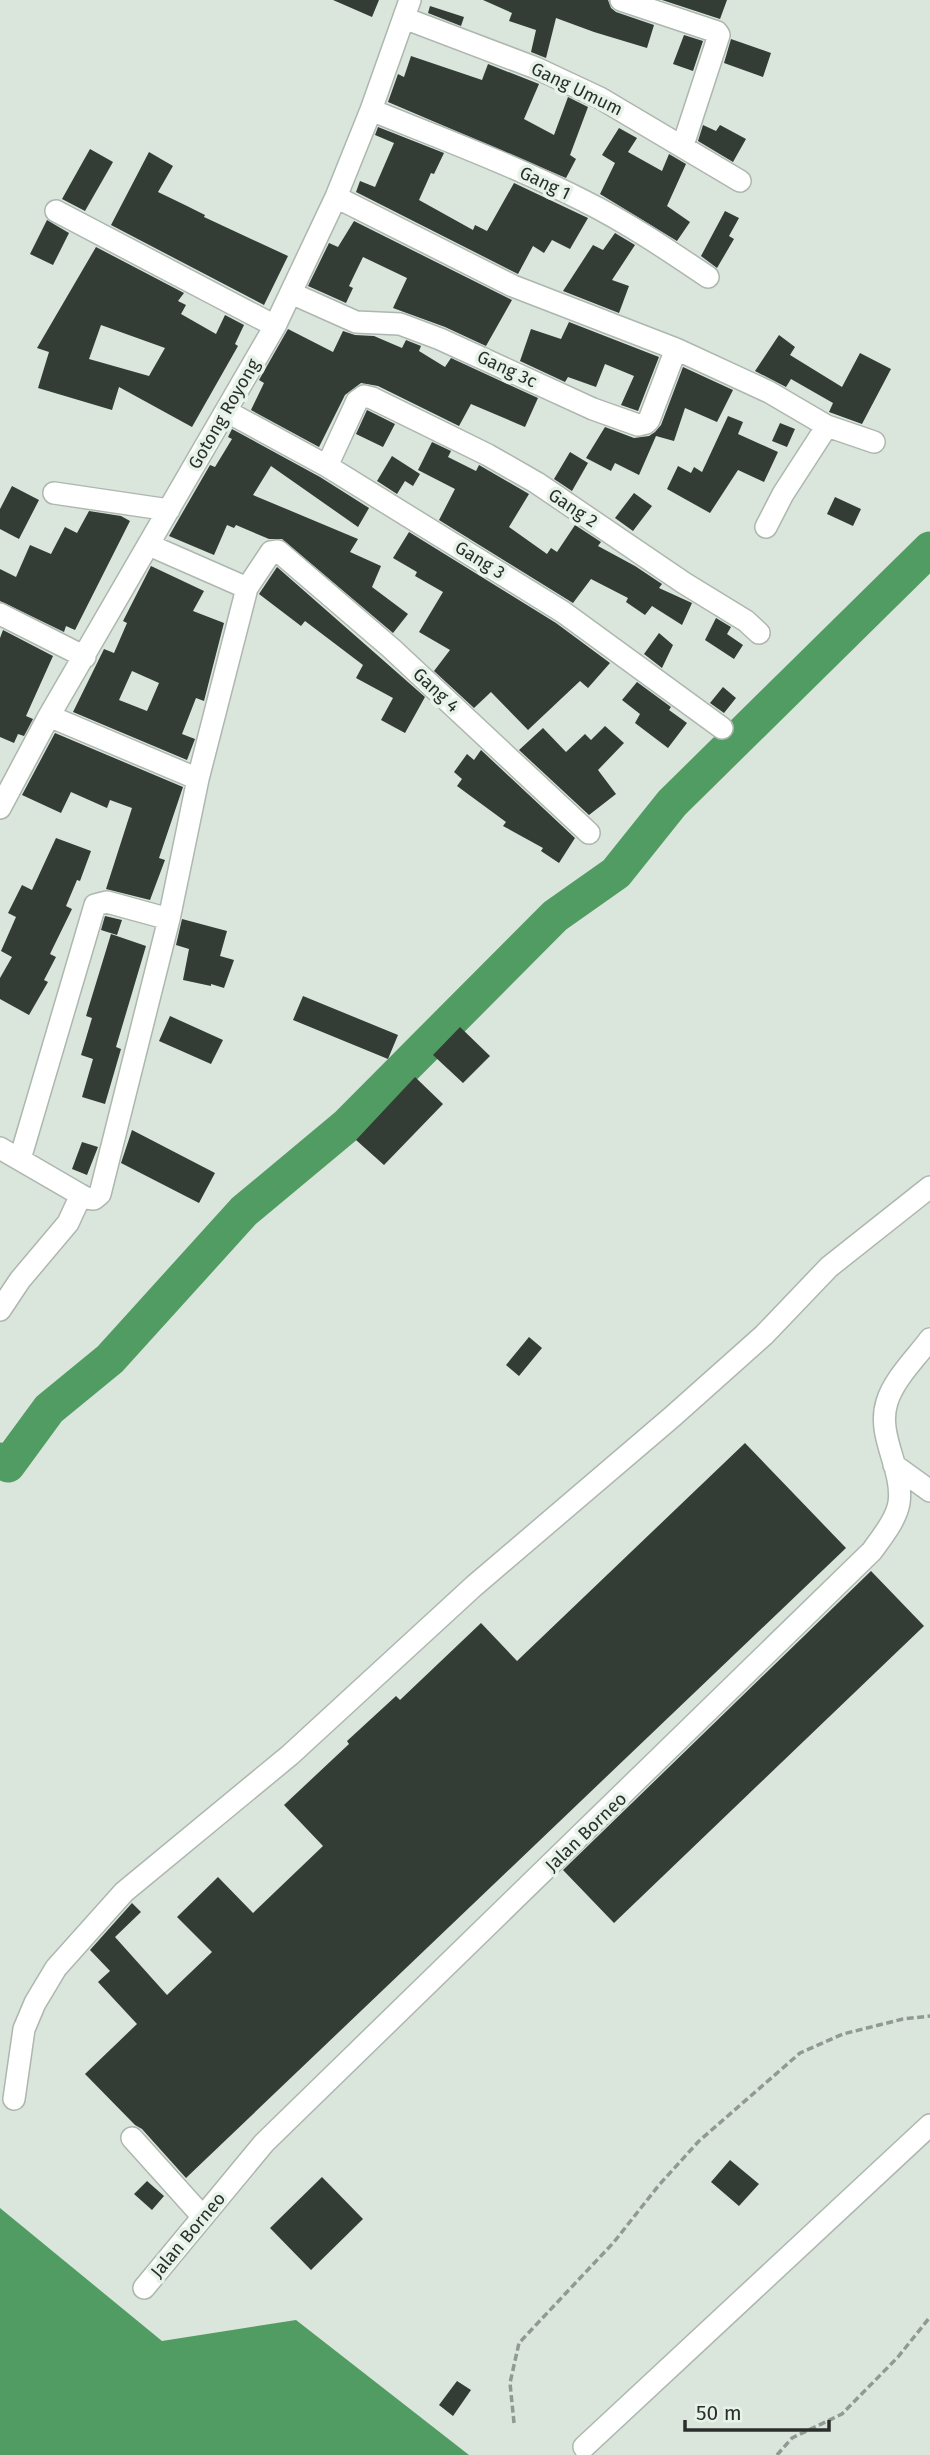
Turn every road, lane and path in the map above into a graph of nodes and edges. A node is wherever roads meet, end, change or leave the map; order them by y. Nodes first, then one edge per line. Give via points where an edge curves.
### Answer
1 (621, 0) edge
2 (407, 9) edge
3 (371, 110) junction
4 (683, 145) junction
5 (740, 181) dead end
6 (336, 197) junction
7 (56, 211) dead end
8 (708, 277) dead end
9 (291, 293) junction
10 (275, 326) junction
11 (676, 349) junction
12 (226, 411) junction
13 (827, 426) junction
14 (874, 442) dead end
15 (327, 466) junction
16 (54, 492) dead end
17 (169, 510) junction
18 (766, 527) dead end
19 (149, 545) junction
20 (247, 587) junction
21 (0, 614) edge
22 (759, 633) dead end
23 (85, 657) junction
24 (49, 716) junction
25 (722, 728) dead end
26 (198, 779) junction
27 (0, 808) edge
28 (589, 833) dead end
29 (169, 919) junction
30 (0, 1148) edge
31 (20, 1159) junction
32 (930, 1186) edge
33 (80, 1195) junction
34 (0, 1310) edge
35 (930, 1339) edge
36 (894, 1465) junction
37 (930, 1491) edge
38 (930, 2016) edge
39 (14, 2099) dead end
40 (930, 2125) edge
41 (132, 2138) dead end
42 (203, 2217) junction
43 (144, 2288) dead end
44 (930, 2318) edge
45 (514, 2423) dead end
46 (584, 2447) dead end
47 (777, 2455) edge

1 - 4 street via 717,32 718,41
2 - 3 street, Gotong Royong
2 - 4 street, Gang Umum via 600,98
3 - 6 street, Gotong Royong
3 - 8 street, Gang 1 via 584,201
4 - 5 street, Gang Umum
6 - 9 street, Gotong Royong
6 - 11 street via 513,286
7 - 10 street
9 - 10 street, Gotong Royong
9 - 11 street, Gang 3c via 356,322 400,324 440,339 638,425 649,420
10 - 12 street, Gotong Royong
11 - 13 street via 769,392
12 - 15 street, Gang 3
12 - 17 street, Gotong Royong
13 - 14 street
13 - 18 street
15 - 22 street, Gang 2 via 357,401 367,396 537,483
15 - 25 street, Gang 3 via 571,617
16 - 17 street
17 - 19 street, Gotong Royong
19 - 20 street
19 - 23 street, Gotong Royong
20 - 26 street
20 - 28 street, Gang 4 via 269,554 278,551 391,648
21 - 23 street
23 - 24 street, Gotong Royong
24 - 26 street
24 - 27 street, Gotong Royong
26 - 29 street
29 - 31 street via 107,902 95,905
29 - 33 street via 100,1194 90,1199
30 - 31 street
31 - 33 street
32 - 39 street via 829,1267 764,1335 474,1586 290,1755 124,1892 56,1968 35,2003 24,2029
33 - 34 street via 68,1223
35 - 36 street, Jalan Borneo via 887,1401 884,1417
36 - 37 street
36 - 42 street, Jalan Borneo via 899,1505 872,1551 264,2143
38 - 45 path via 842,2034 800,2053 699,2141 614,2242 519,2343 510,2383
40 - 46 street
41 - 42 street
42 - 43 street, Jalan Borneo
44 - 47 path via 842,2414 792,2438

